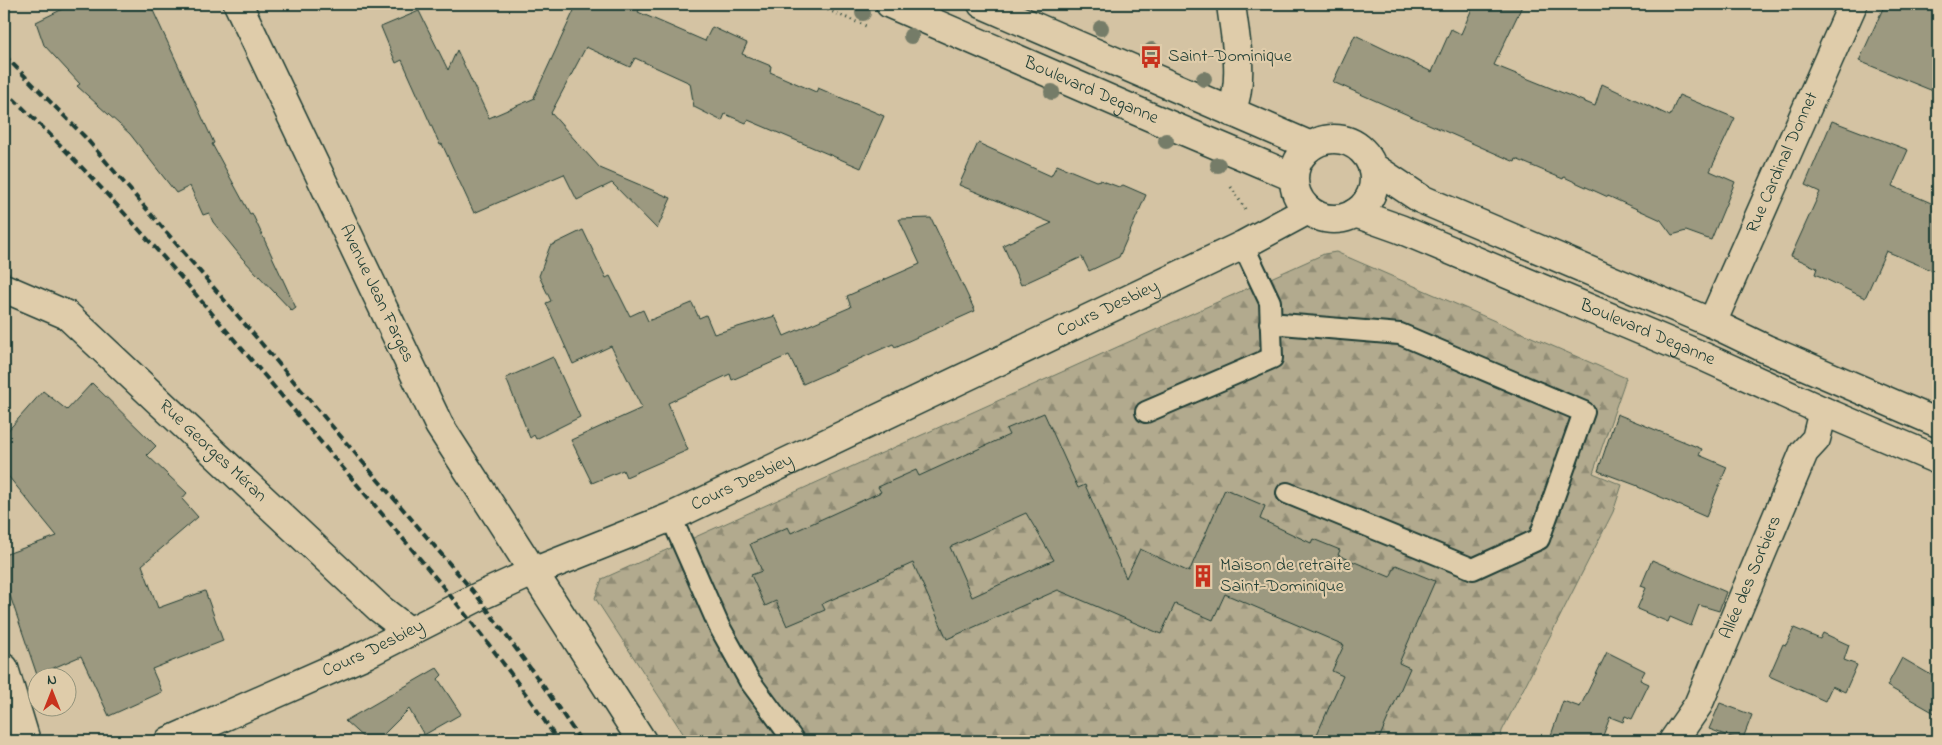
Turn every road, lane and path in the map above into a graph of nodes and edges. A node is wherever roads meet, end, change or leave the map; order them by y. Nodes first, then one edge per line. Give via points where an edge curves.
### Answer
1 (238, 4) edge
2 (890, 4) edge
3 (982, 4) edge
4 (1232, 4) edge
5 (1854, 4) edge
6 (1231, 112) junction
7 (1311, 146) junction
8 (1373, 166) junction
9 (1294, 177) junction
10 (1308, 210) junction
11 (1355, 213) junction
12 (1243, 245) junction
13 (4, 288) edge
14 (1270, 322) junction
15 (1712, 323) junction
16 (1823, 411) junction
17 (1146, 412) dead end
18 (1938, 423) edge
19 (1938, 460) edge
20 (1287, 493) dead end
21 (671, 516) junction
22 (533, 572) junction
23 (410, 632) junction
24 (4, 668) edge
25 (26, 741) edge
26 (169, 741) edge
27 (642, 741) edge
28 (794, 741) edge
29 (1674, 741) edge

1 - 22 street, Avenue Jean Farges via 439,425
2 - 9 street, Boulevard Deganne
3 - 6 street, Boulevard Deganne
4 - 6 street via 1238,70 1236,100
5 - 15 street, Rue Cardinal Donnet
6 - 7 street, Boulevard Deganne
7 - 8 street via 1322,140 1347,140 1362,151
7 - 9 street via 1302,154
8 - 11 street via 1372,193
8 - 15 street, Boulevard Deganne via 1421,198
9 - 10 street via 1295,189
10 - 11 street via 1331,219
10 - 12 street, Cours Desbiey
11 - 16 street, Boulevard Deganne via 1700,355
12 - 14 lane via 1270,302
12 - 21 street, Cours Desbiey
13 - 23 street, Rue Georges Méran via 67,315 379,608
14 - 17 lane via 1272,358
14 - 20 lane via 1400,334 1584,412 1539,539 1474,569
15 - 18 street, Boulevard Deganne
16 - 19 street, Boulevard Deganne
16 - 29 street, Allée des Sorbiers via 1816,439 1804,452 1698,705
21 - 22 street, Cours Desbiey
21 - 28 lane via 719,626 749,680
22 - 23 street, Cours Desbiey
22 - 27 street, Avenue Jean Farges
23 - 26 street, Cours Desbiey
24 - 25 street

